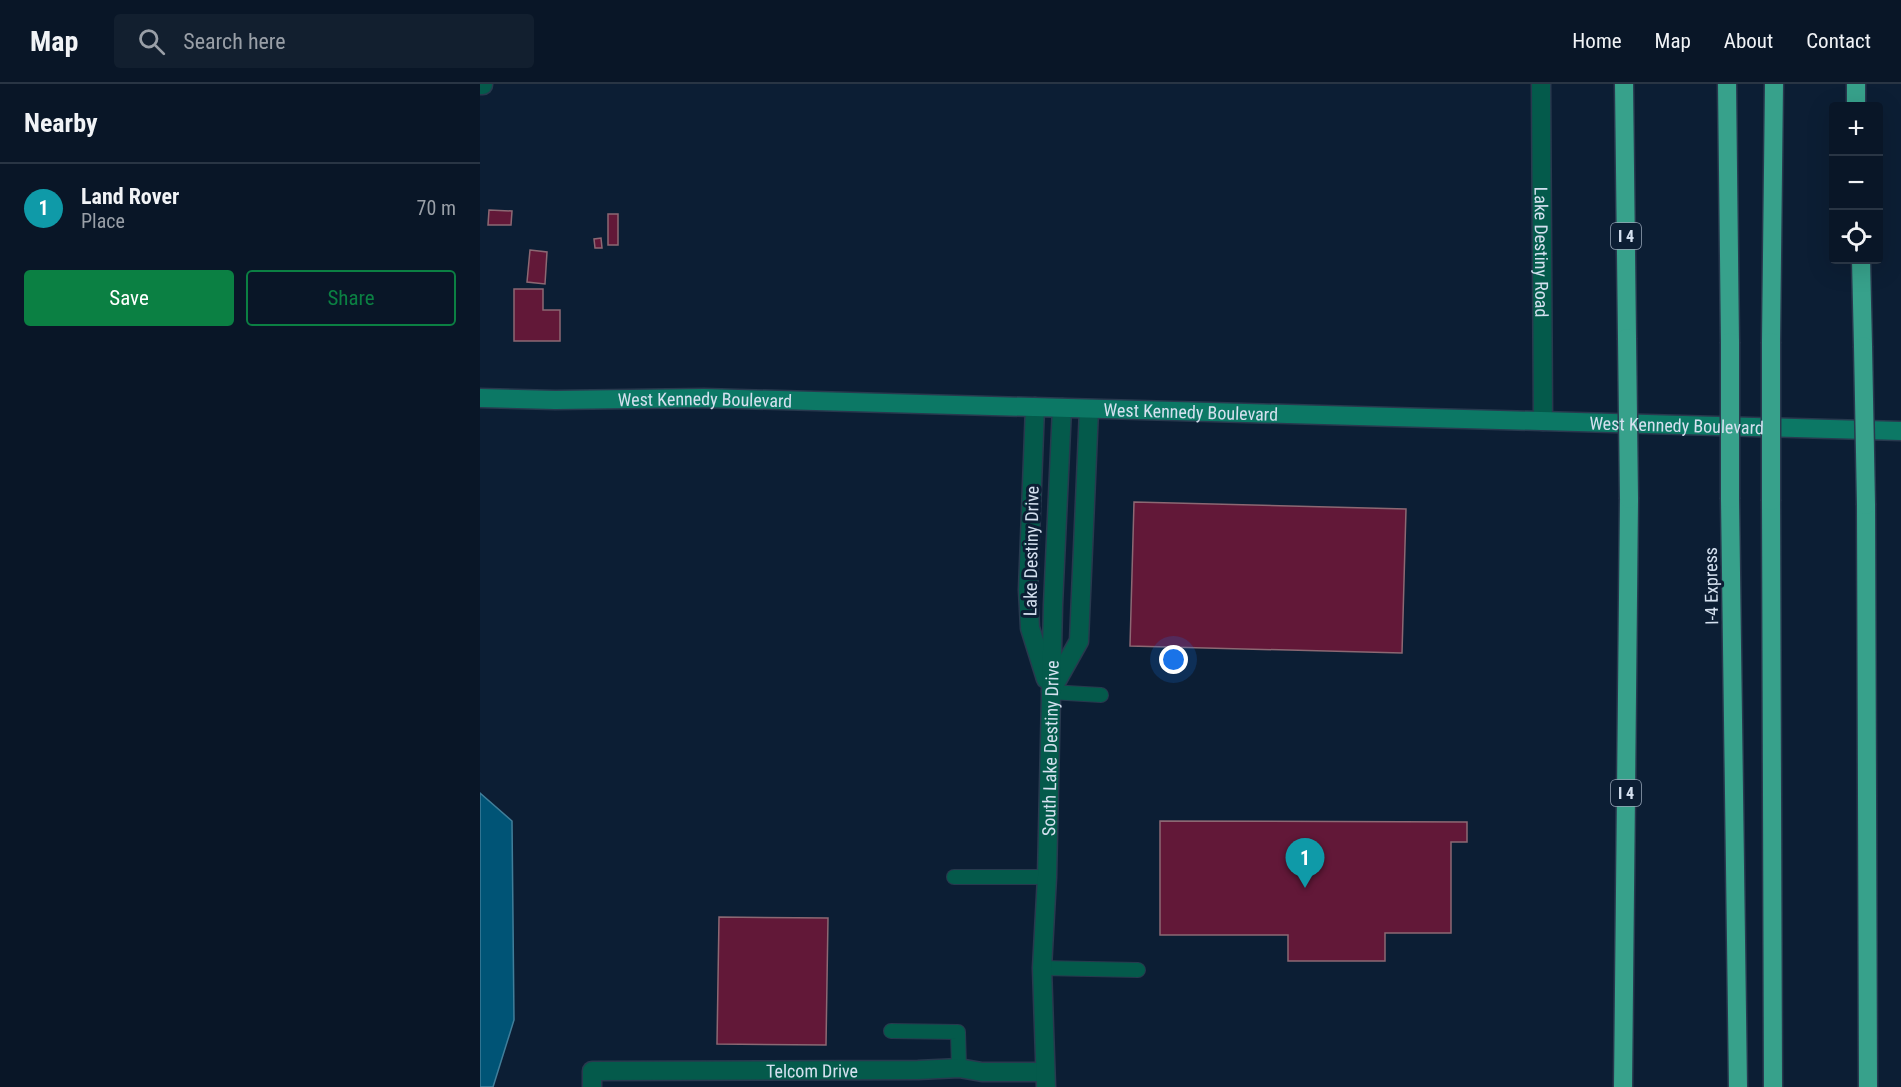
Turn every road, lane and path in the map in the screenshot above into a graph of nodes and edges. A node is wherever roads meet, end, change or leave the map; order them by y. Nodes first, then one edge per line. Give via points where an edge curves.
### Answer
1 (1541, 84) edge
2 (1624, 84) edge
3 (1727, 84) edge
4 (1774, 84) edge
5 (1856, 84) edge
6 (1856, 102) edge
7 (1861, 264) edge
8 (480, 398) edge
9 (1035, 407) junction
10 (1062, 408) junction
11 (1089, 409) junction
12 (1543, 421) junction
13 (1901, 431) edge
14 (1050, 692) junction
15 (1101, 695) dead end
16 (954, 877) dead end
17 (1047, 877) junction
18 (1042, 968) junction
19 (1138, 970) dead end
20 (891, 1031) dead end
21 (960, 1068) junction
22 (1045, 1079) edge
23 (592, 1087) edge
24 (1623, 1087) edge
25 (1738, 1087) edge
26 (1773, 1087) edge
27 (1868, 1087) edge

1 - 12 street, Lake Destiny Road
2 - 24 highway, I 4, bridge via 1629,500
3 - 25 highway, I-4 Express, bridge
4 - 26 highway, bridge
5 - 6 highway
7 - 27 highway, bridge
8 - 9 main road, West Kennedy Boulevard via 704,398
9 - 10 main road, West Kennedy Boulevard
9 - 14 street, Lake Destiny Drive via 1028,590 1030,628
10 - 11 main road, West Kennedy Boulevard
10 - 14 street, South Lake Destiny Drive
11 - 12 main road, West Kennedy Boulevard
11 - 14 street via 1079,641
12 - 13 main road, West Kennedy Boulevard
14 - 15 lane
14 - 17 street, South Lake Destiny Drive
16 - 17 lane
17 - 18 street, South Lake Destiny Drive
18 - 19 lane
18 - 22 street, South Lake Destiny Drive
20 - 21 lane via 958,1032
21 - 22 street, Telcom Drive
21 - 23 street, Telcom Drive via 592,1071

